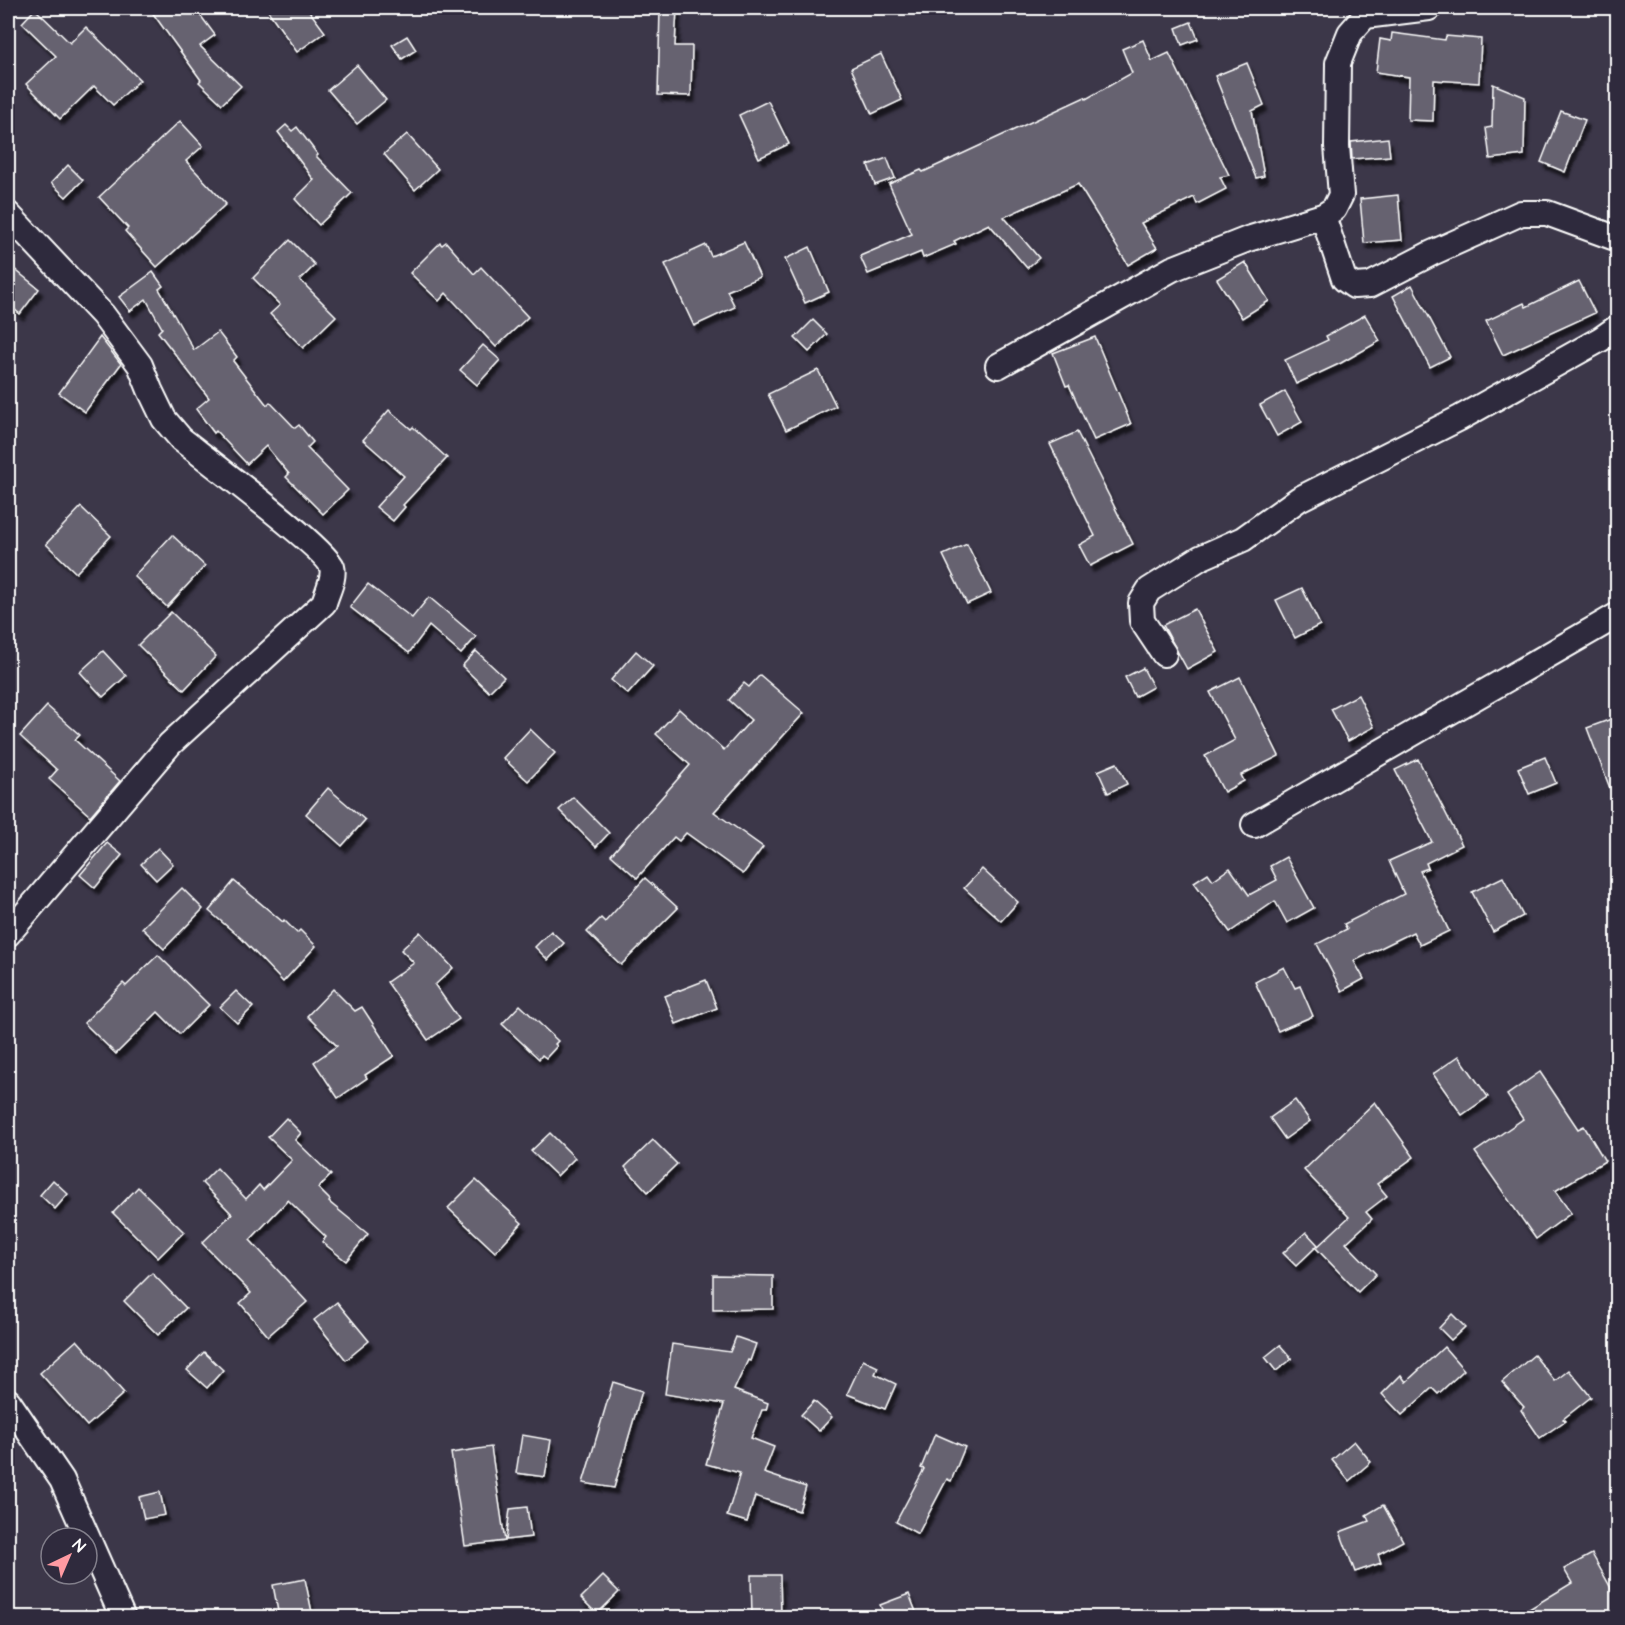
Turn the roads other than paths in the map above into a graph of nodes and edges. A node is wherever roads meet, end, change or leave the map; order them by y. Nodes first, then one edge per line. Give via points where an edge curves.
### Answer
1 (1429, 8) edge
2 (8, 214) edge
3 (1323, 216) junction
4 (1617, 239) edge
5 (1617, 327) edge
6 (998, 366) dead end
7 (1617, 615) edge
8 (1164, 654) dead end
9 (1254, 825) dead end
10 (8, 933) edge
11 (8, 1401) edge
12 (123, 1617) edge

1 - 3 street via 1365,16 1350,33 1338,63 1341,195 1334,209
2 - 10 street via 103,315 140,365 164,419 181,439 312,544 332,566 333,576 324,603 170,744
3 - 4 street via 1344,279 1354,286 1370,285 1521,213 1547,213
3 - 6 street via 1248,239 1172,269
5 - 8 street via 1460,418 1299,499 1243,539 1200,558 1149,590 1141,603 1142,621
7 - 9 street
11 - 12 street via 62,1480

